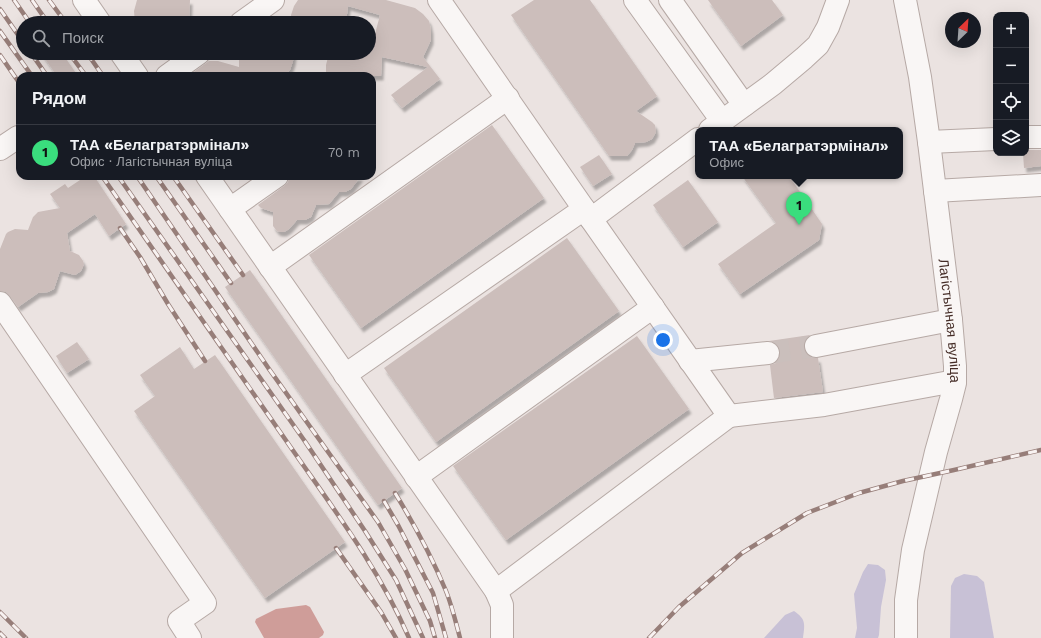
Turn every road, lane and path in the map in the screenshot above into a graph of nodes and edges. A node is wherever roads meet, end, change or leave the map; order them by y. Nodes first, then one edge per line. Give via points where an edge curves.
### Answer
1 (84, 0) edge
2 (273, 0) edge
3 (439, 0) edge
4 (635, 0) edge
5 (670, 0) edge
6 (838, 0) edge
7 (905, 0) edge
8 (95, 16) edge
9 (251, 16) edge
10 (126, 60) edge
11 (189, 60) edge
12 (134, 72) edge
13 (173, 72) edge
14 (508, 98) junction
15 (744, 105) junction
16 (716, 126) edge
17 (1029, 137) edge
18 (1041, 137) edge
19 (16, 138) edge
20 (993, 139) edge
21 (695, 141) edge
22 (929, 142) junction
23 (0, 150) edge
24 (210, 180) edge
25 (271, 180) edge
26 (1041, 185) edge
27 (935, 190) junction
28 (230, 209) junction
29 (588, 214) junction
30 (270, 267) junction
31 (0, 303) edge
32 (653, 307) junction
33 (951, 320) junction
34 (816, 346) tunnel mouth
35 (768, 353) tunnel mouth
36 (690, 361) junction
37 (345, 375) junction
38 (955, 381) junction
39 (729, 416) junction
40 (416, 477) junction
41 (496, 591) junction
42 (190, 638) edge
43 (502, 638) edge
44 (906, 638) edge

1 - 8 street
2 - 9 street
3 - 14 street
4 - 16 street
5 - 15 street
6 - 15 street via 818,45
7 - 22 street, Лагістычная вуліца
10 - 12 street
11 - 13 street
14 - 29 street
14 - 30 street
15 - 16 street
17 - 18 street
19 - 23 street
20 - 22 street
21 - 29 street
22 - 27 street, Лагістычная вуліца
24 - 28 street
25 - 28 street
26 - 27 street
27 - 33 street, Лагістычная вуліца
28 - 30 street
29 - 32 street
29 - 37 street
30 - 37 street
31 - 42 street via 205,603 179,621
32 - 36 street
32 - 40 street
33 - 34 street
33 - 38 street, Лагістычная вуліца
35 - 36 street
36 - 39 street
37 - 40 street
38 - 39 street via 824,405
38 - 44 street, Лагістычная вуліца via 912,550 906,600
39 - 41 street
40 - 41 street
41 - 43 street via 502,605

